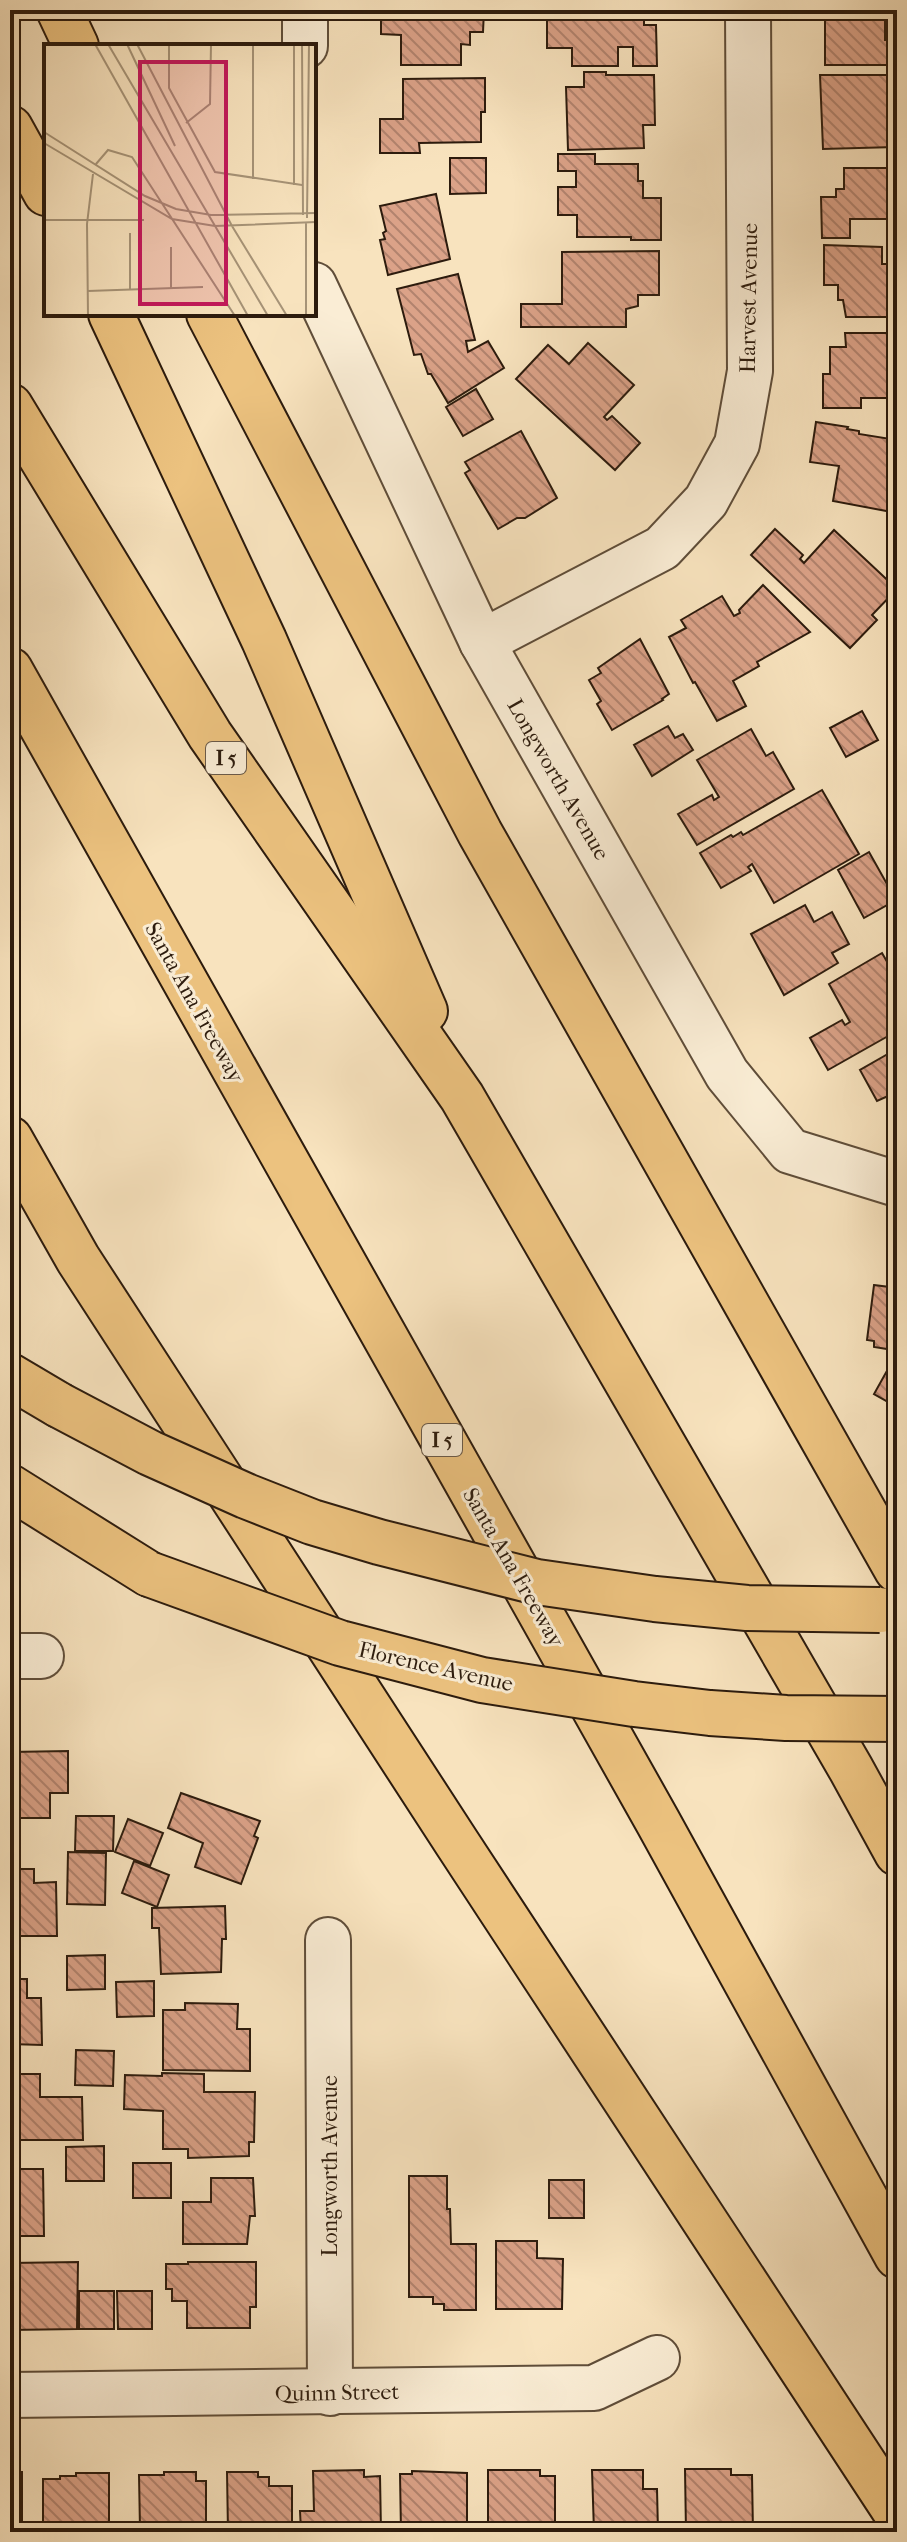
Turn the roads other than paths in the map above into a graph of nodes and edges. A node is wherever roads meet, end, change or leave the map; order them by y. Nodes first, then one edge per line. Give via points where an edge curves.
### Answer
1 (59, 10) edge
2 (305, 10) edge
3 (748, 10) edge
4 (75, 44) edge
5 (305, 44) edge
6 (10, 128) edge
7 (44, 189) edge
8 (316, 289) edge
9 (112, 316) edge
10 (210, 316) edge
11 (10, 406) edge
12 (482, 642) junction
13 (10, 670) edge
14 (462, 1097) junction
15 (10, 1139) edge
16 (897, 1184) edge
17 (10, 1376) edge
18 (10, 1487) edge
19 (897, 1570) edge
20 (888, 1610) edge
21 (897, 1719) edge
22 (897, 1853) edge
23 (328, 1940) dead end
24 (897, 2256) edge
25 (657, 2358) dead end
26 (330, 2393) junction
27 (10, 2395) edge
28 (897, 2514) edge

1 - 4 main road
2 - 5 street
3 - 12 street, Harvest Avenue via 750,371 737,444 706,501 662,548
6 - 7 main road
8 - 12 street, Longworth Avenue
9 - 14 main road via 264,640
10 - 19 main road via 480,833
11 - 14 main road, I 5 via 210,735
12 - 16 street, Longworth Avenue via 727,1074 790,1151
13 - 24 main road, Santa Ana Freeway / I 5
14 - 22 main road, I 5
15 - 28 main road via 87,1272
17 - 20 main road, bridge via 150,1453 246,1496 312,1522 437,1557 537,1582 655,1599 747,1608
18 - 21 main road, Florence Avenue, bridge via 149,1574 340,1643 482,1680 710,1713
23 - 26 street, Longworth Avenue
25 - 26 street, Quinn Street via 594,2388
26 - 27 street, Quinn Street

